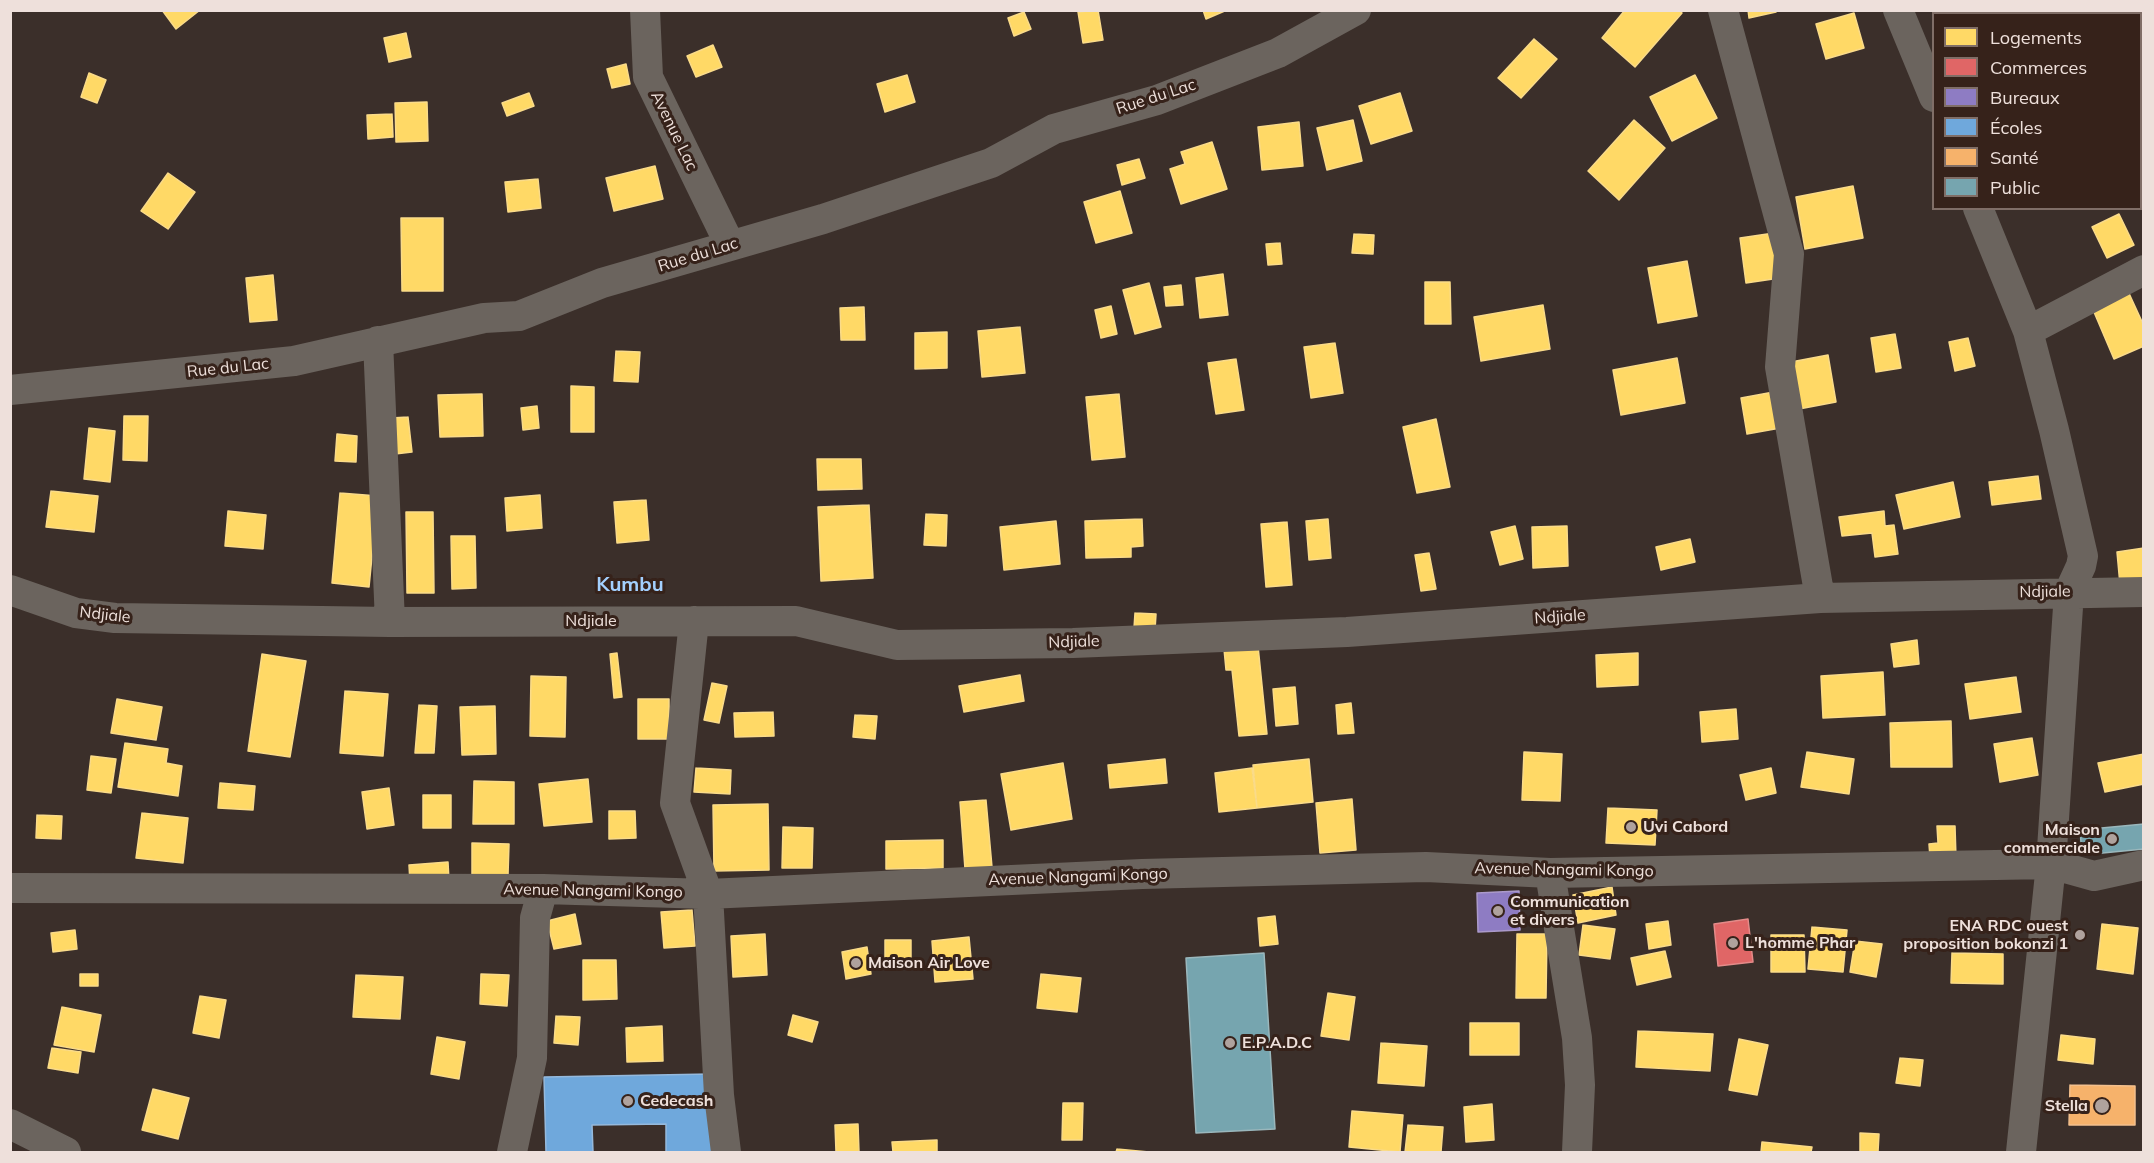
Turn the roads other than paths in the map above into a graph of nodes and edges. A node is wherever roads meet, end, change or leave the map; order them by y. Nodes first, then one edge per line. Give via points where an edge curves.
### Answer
1 (645, 10) edge
2 (1356, 10) edge
3 (1723, 10) edge
4 (1898, 10) edge
5 (1932, 92) edge
6 (1979, 210) edge
7 (730, 244) junction
8 (2144, 270) edge
9 (2028, 331) junction
10 (378, 340) junction
11 (10, 390) edge
12 (10, 590) edge
13 (2069, 592) junction
14 (2144, 592) edge
15 (1820, 598) junction
16 (694, 621) junction
17 (390, 622) junction
18 (2051, 864) junction
19 (2144, 865) edge
20 (1550, 873) junction
21 (10, 888) edge
22 (543, 889) junction
23 (708, 894) junction
24 (10, 1124) edge
25 (66, 1152) edge
26 (512, 1152) edge
27 (726, 1152) edge
28 (1577, 1152) edge
29 (2021, 1152) edge

1 - 7 street, Avenue Lac via 648,77
2 - 7 street, Rue du Lac via 1278,53 1157,100 1053,129 991,163 823,219
3 - 15 street via 1789,254 1780,367
4 - 5 street
6 - 9 street
7 - 10 street, Rue du Lac via 602,283 519,316 484,318
8 - 9 street
9 - 13 street via 2083,556
10 - 11 street, Rue du Lac via 294,362
10 - 17 street
12 - 17 street, Ndjiale via 76,613 115,618
13 - 14 street, Ndjiale
13 - 15 street, Ndjiale
13 - 18 street
15 - 16 street, Ndjiale via 1347,632 1073,643 897,645 796,621
16 - 17 street, Ndjiale
16 - 23 street via 675,803
18 - 19 street, Avenue Nangami Kongo via 2094,876
18 - 20 street, Avenue Nangami Kongo
18 - 29 street
20 - 23 street, Avenue Nangami Kongo via 1426,867 1142,874
20 - 28 street via 1578,1038
21 - 22 street, Avenue Nangami Kongo
22 - 23 street, Avenue Nangami Kongo
22 - 26 street via 536,918 531,1058
23 - 27 street via 719,1095
24 - 25 street

